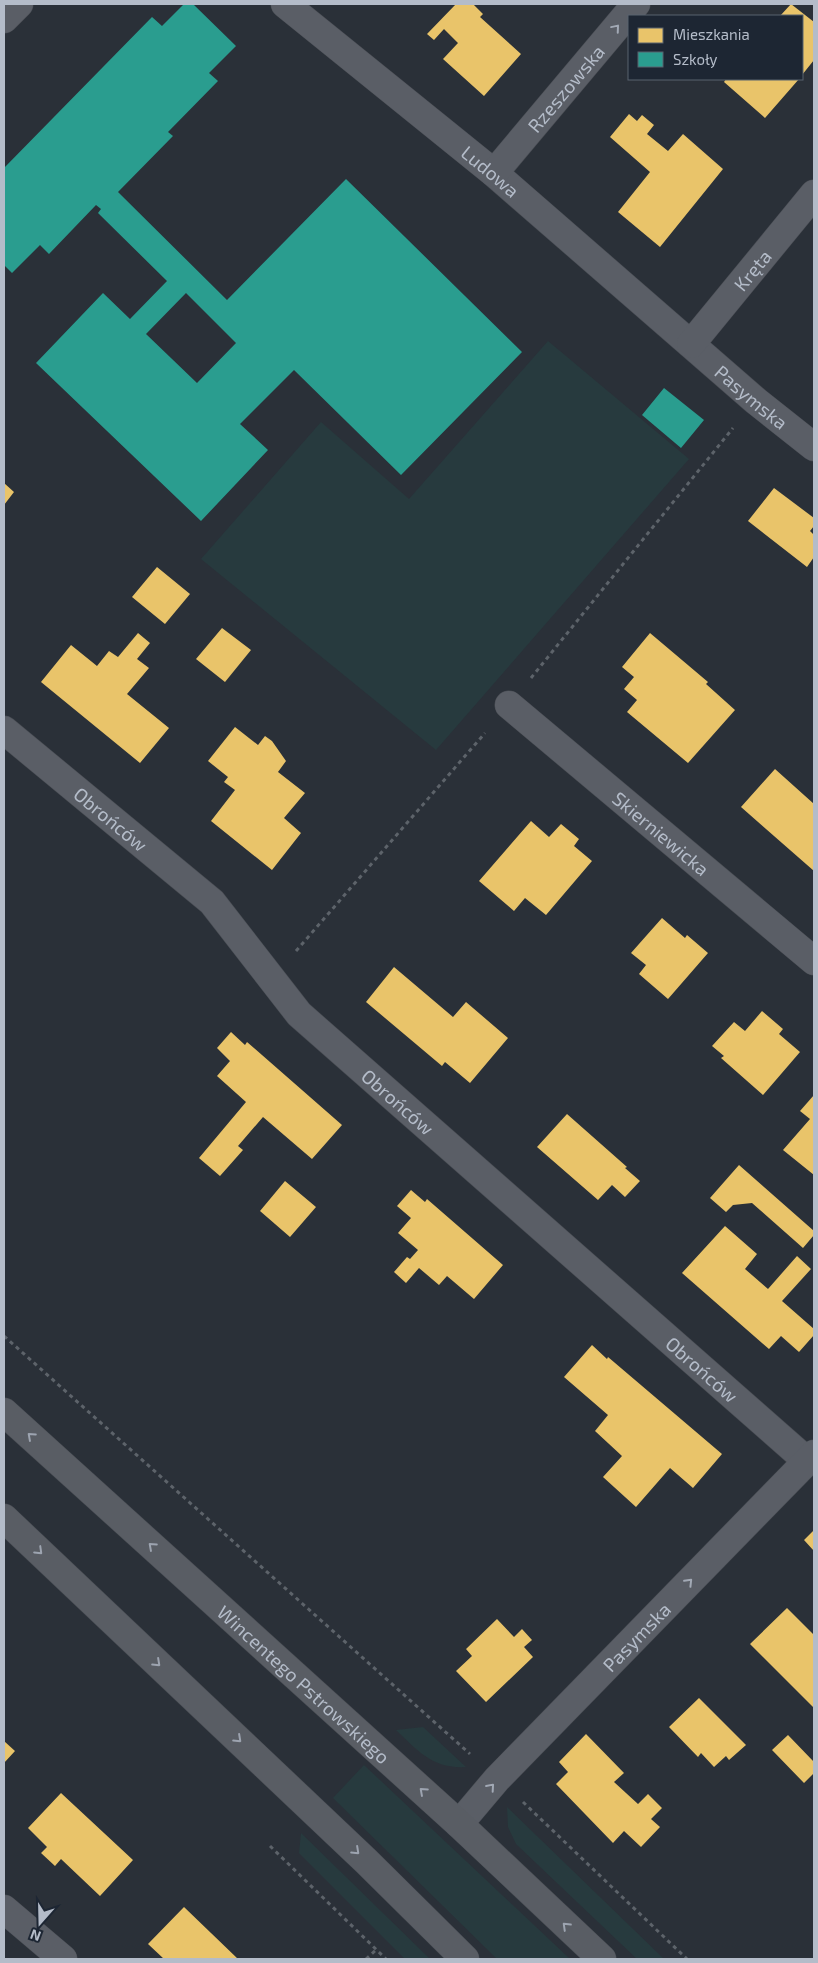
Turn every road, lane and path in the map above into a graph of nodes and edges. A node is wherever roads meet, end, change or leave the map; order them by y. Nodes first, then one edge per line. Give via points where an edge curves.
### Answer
1 (18, 4) edge
2 (285, 4) edge
3 (636, 4) edge
4 (4, 19) edge
5 (494, 173) junction
6 (814, 194) edge
7 (690, 344) junction
8 (756, 401) junction
9 (814, 446) edge
10 (508, 705) junction
11 (4, 730) edge
12 (295, 952) dead end
13 (814, 961) edge
14 (4, 1336) edge
15 (4, 1412) edge
16 (811, 1457) edge
17 (4, 1518) edge
18 (497, 1779) junction
19 (459, 1824) junction
20 (270, 1846) dead end
21 (4, 1909) edge
22 (376, 1950) junction
23 (62, 1959) edge
24 (366, 1959) edge
25 (386, 1959) edge
26 (465, 1959) edge
27 (602, 1959) edge
28 (687, 1959) edge

1 - 4 street
2 - 5 street, Ludowa
5 -> 3 street, Rzeszowska
5 - 7 street, Ludowa
6 - 7 street, Kręta
7 - 8 street, Pasymska
8 - 9 street, Pasymska
8 - 10 path
10 - 12 path
10 - 13 street, Skierniewicka
11 - 16 street, Obrońców via 212,902 300,1014
14 - 18 path
19 -> 15 main road, Wincentego Pstrowskiego
18 -> 16 street, Pasymska
17 -> 26 main road
19 -> 18 street, Pasymska
18 - 28 path
27 -> 19 main road, Wincentego Pstrowskiego
20 - 22 path
21 - 23 street
22 - 24 path
22 - 25 path

